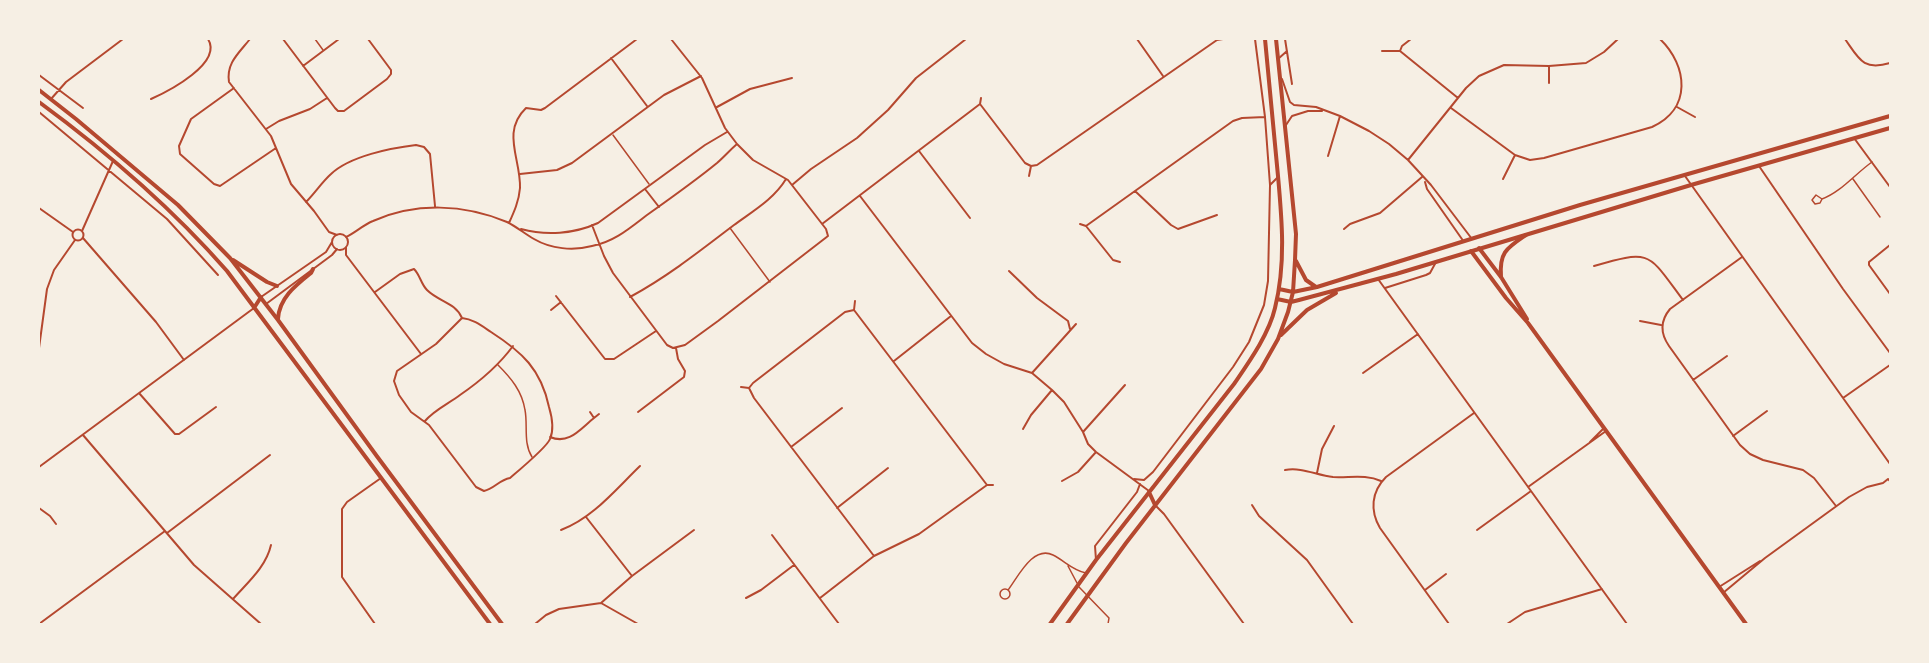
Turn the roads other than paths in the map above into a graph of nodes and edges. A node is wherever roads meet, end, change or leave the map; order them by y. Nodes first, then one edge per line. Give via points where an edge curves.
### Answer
1 (123, 39) edge
2 (208, 39) edge
3 (250, 39) edge
4 (283, 39) edge
5 (315, 39) edge
6 (339, 39) edge
7 (368, 39) edge
8 (637, 39) edge
9 (671, 39) edge
10 (966, 39) edge
11 (1137, 39) edge
12 (1223, 39) edge
13 (1255, 39) edge
14 (1265, 39) edge
15 (1276, 39) edge
16 (1411, 39) edge
17 (1618, 39) edge
18 (1660, 39) edge
19 (1845, 39) edge
20 (1286, 40) edge
21 (324, 51) junction
22 (1287, 51) junction
23 (1382, 51) dead end
24 (1400, 51) junction
25 (611, 58) junction
26 (1278, 59) junction
27 (1890, 63) edge
28 (303, 66) junction
29 (1550, 66) junction
30 (1280, 72) junction
31 (39, 75) edge
32 (701, 76) junction
33 (1163, 76) junction
34 (792, 78) dead end
35 (1549, 83) dead end
36 (1292, 84) dead end
37 (234, 88) junction
38 (39, 90) edge
39 (58, 90) junction
40 (327, 98) junction
41 (981, 98) dead end
42 (1458, 98) junction
43 (51, 99) junction
44 (151, 99) dead end
45 (39, 102) edge
46 (980, 104) junction
47 (1271, 106) junction
48 (1283, 106) junction
49 (648, 107) junction
50 (717, 107) junction
51 (1677, 107) junction
52 (83, 108) dead end
53 (1451, 108) junction
54 (1325, 111) junction
55 (39, 112) edge
56 (1340, 116) junction
57 (1890, 116) edge
58 (1265, 117) junction
59 (1695, 117) dead end
60 (1285, 126) junction
61 (1849, 128) junction
62 (1890, 128) edge
63 (266, 129) junction
64 (728, 132) junction
65 (612, 134) junction
66 (1854, 138) junction
67 (737, 144) junction
68 (276, 148) junction
69 (919, 151) junction
70 (1515, 155) junction
71 (1328, 156) dead end
72 (1408, 160) junction
73 (113, 161) junction
74 (1872, 162) junction
75 (1758, 165) junction
76 (1031, 166) junction
77 (109, 170) junction
78 (520, 174) junction
79 (1684, 174) junction
80 (1029, 176) dead end
81 (1278, 177) junction
82 (1423, 178) junction
83 (1853, 178) junction
84 (786, 179) junction
85 (1503, 179) dead end
86 (650, 185) junction
87 (792, 185) junction
88 (1270, 185) junction
89 (1691, 185) junction
90 (1890, 186) edge
91 (645, 189) junction
92 (1135, 191) junction
93 (1280, 194) junction
94 (860, 196) junction
95 (1822, 199) dead end
96 (306, 202) junction
97 (435, 207) junction
98 (659, 207) junction
99 (39, 208) edge
100 (1216, 215) dead end
101 (1880, 217) dead end
102 (970, 218) dead end
103 (508, 223) junction
104 (822, 224) junction
105 (1080, 224) dead end
106 (592, 225) junction
107 (1086, 226) junction
108 (518, 228) junction
109 (730, 228) junction
110 (1344, 230) dead end
111 (82, 231) junction
112 (73, 232) junction
113 (1528, 234) junction
114 (337, 235) junction
115 (346, 237) junction
116 (83, 238) junction
117 (1472, 239) junction
118 (75, 240) junction
119 (332, 242) junction
120 (1464, 242) junction
121 (598, 245) junction
122 (1888, 246) edge
123 (346, 247) junction
124 (1479, 248) junction
125 (337, 249) junction
126 (1471, 251) junction
127 (1890, 251) edge
128 (1742, 257) junction
129 (230, 258) junction
130 (1295, 260) junction
131 (1120, 262) dead end
132 (1436, 262) junction
133 (1594, 266) dead end
134 (313, 269) junction
135 (1009, 271) dead end
136 (218, 275) dead end
137 (1501, 277) junction
138 (1378, 279) junction
139 (770, 282) junction
140 (277, 286) junction
141 (1317, 287) junction
142 (1385, 288) junction
143 (1279, 289) junction
144 (1342, 289) junction
145 (375, 292) junction
146 (1293, 292) junction
147 (1890, 294) edge
148 (556, 296) dead end
149 (261, 297) junction
150 (630, 297) junction
151 (39, 299) edge
152 (1277, 299) junction
153 (1683, 300) junction
154 (855, 301) dead end
155 (45, 302) junction
156 (561, 302) junction
157 (1291, 302) junction
158 (266, 304) junction
159 (254, 308) junction
160 (551, 310) dead end
161 (854, 310) junction
162 (951, 316) junction
163 (462, 318) junction
164 (278, 320) junction
165 (1640, 321) dead end
166 (1528, 323) junction
167 (1076, 324) dead end
168 (1662, 325) junction
169 (1070, 328) junction
170 (656, 331) junction
171 (1418, 334) junction
172 (1278, 339) junction
173 (513, 346) junction
174 (39, 348) edge
175 (676, 348) junction
176 (1890, 353) edge
177 (422, 355) junction
178 (1727, 356) dead end
179 (184, 360) junction
180 (894, 361) junction
181 (497, 364) junction
182 (1890, 365) edge
183 (1032, 373) junction
184 (1364, 373) dead end
185 (1693, 380) junction
186 (1125, 385) dead end
187 (741, 387) dead end
188 (749, 388) junction
189 (1052, 390) junction
190 (139, 393) junction
191 (1843, 398) junction
192 (216, 407) dead end
193 (842, 408) dead end
194 (1767, 411) dead end
195 (590, 412) dead end
196 (638, 412) dead end
197 (1474, 413) junction
198 (599, 414) dead end
199 (594, 418) junction
200 (425, 421) junction
201 (1334, 426) dead end
202 (1023, 429) dead end
203 (1606, 430) junction
204 (1083, 432) junction
205 (83, 435) junction
206 (1733, 435) junction
207 (550, 437) junction
208 (791, 447) junction
209 (1096, 452) junction
210 (270, 456) dead end
211 (532, 457) junction
212 (1890, 464) edge
213 (640, 466) dead end
214 (39, 467) edge
215 (888, 468) dead end
216 (1285, 470) dead end
217 (389, 472) junction
218 (1153, 472) junction
219 (1317, 473) junction
220 (381, 478) junction
221 (1159, 478) junction
222 (1889, 478) edge
223 (1134, 479) junction
224 (1062, 481) dead end
225 (1381, 482) junction
226 (1140, 484) junction
227 (987, 485) junction
228 (993, 485) dead end
229 (1528, 487) junction
230 (1149, 491) junction
231 (1531, 491) junction
232 (1155, 505) junction
233 (1252, 506) dead end
234 (1836, 506) junction
235 (39, 507) edge
236 (837, 508) junction
237 (586, 517) junction
238 (56, 524) dead end
239 (561, 530) dead end
240 (694, 530) dead end
241 (1477, 530) dead end
242 (166, 532) junction
243 (772, 535) dead end
244 (271, 545) dead end
245 (874, 556) junction
246 (1765, 558) junction
247 (1096, 560) junction
248 (794, 565) junction
249 (1067, 566) junction
250 (1087, 573) junction
251 (1446, 574) dead end
252 (632, 576) junction
253 (1078, 586) junction
254 (1719, 587) junction
255 (1602, 589) junction
256 (1008, 590) dead end
257 (1425, 590) junction
258 (1723, 593) junction
259 (1088, 597) junction
260 (746, 598) dead end
261 (820, 598) junction
262 (233, 599) junction
263 (601, 603) junction
264 (39, 624) edge
265 (261, 624) edge
266 (375, 624) edge
267 (490, 624) edge
268 (502, 624) edge
269 (534, 624) edge
270 (638, 624) edge
271 (839, 624) edge
272 (1050, 624) edge
273 (1067, 624) edge
274 (1108, 624) edge
275 (1244, 624) edge
276 (1353, 624) edge
277 (1449, 624) edge
278 (1508, 624) edge
279 (1627, 624) edge
280 (1746, 624) edge

1 - 39 street
2 - 44 street via 211,51 201,67 172,90
3 - 37 street via 227,72
4 - 28 street
5 - 21 lane
6 - 21 street
7 - 40 street via 391,70 390,77 344,111 338,111
8 - 25 street
9 - 32 street
10 - 87 street via 916,78 857,138
11 - 33 street
12 - 33 street
13 - 58 street
14 - 47 main road
15 - 26 main road
16 - 24 street
17 - 29 street via 1586,63
18 - 51 street via 1679,68 1682,88
19 - 27 street via 1866,65
20 - 22 street
21 - 28 street
22 - 26 street
22 - 36 street
23 - 24 street
24 - 42 street
25 - 49 street
25 - 78 street via 545,108 526,108 522,112 513,132
26 - 30 main road
28 - 40 street
29 - 35 street
29 - 42 street via 1497,67 1472,81
30 - 48 main road
30 - 54 street via 1290,102
31 - 39 street
32 - 49 street via 676,87
32 - 50 street
33 - 76 street
34 - 50 street via 744,92
37 - 63 street
37 - 68 street via 191,119 179,146 180,154 220,186
38 - 43 main road
39 - 43 street
39 - 52 street
40 - 63 street
41 - 46 street
42 - 53 street
43 - 129 main road via 178,205
45 - 73 main road
46 - 69 street
46 - 76 street
47 - 48 main road
47 - 81 main road
48 - 60 main road
49 - 65 street
50 - 64 street
51 - 59 street
51 - 70 street via 1652,127 1544,158 1530,160
53 - 70 street
53 - 72 street
54 - 56 street
54 - 60 street via 1292,116
55 - 77 street
56 - 71 street
56 - 72 street via 1380,137
57 - 61 main road
58 - 88 street
58 - 92 street via 1233,121
60 - 130 main road
61 - 66 main road
61 - 79 main road
62 - 66 main road
63 - 68 street
64 - 67 street
64 - 86 street
65 - 78 street via 567,166
65 - 86 lane
66 - 74 street
66 - 75 main road
67 - 84 street via 753,160
67 - 98 street
68 - 96 street via 288,178
69 - 94 street
69 - 102 street
70 - 85 street
72 - 82 street
73 - 77 street
73 - 159 main road via 180,219
74 - 83 lane
74 - 90 street
75 - 89 main road
75 - 176 street
76 - 80 street
77 - 111 street
77 - 136 street via 167,219
78 - 103 street via 518,202
79 - 89 street
79 - 117 main road
81 - 88 street
81 - 93 main road
82 - 110 street via 1380,213
82 - 117 street
82 - 120 street
83 - 95 lane
83 - 101 lane
84 - 87 street
84 - 109 street via 771,198
86 - 91 street
87 - 104 street
88 - 93 street
88 - 218 street via 1268,281 1261,315 1233,367
89 - 113 main road
89 - 128 street
91 - 98 street
91 - 106 street
92 - 100 street via 1178,229
92 - 107 street
93 - 143 main road via 1283,235
94 - 104 street
94 - 162 street
96 - 97 street via 342,166 386,151 420,146 429,154
96 - 114 street via 329,232
97 - 103 street via 468,210
97 - 115 street via 385,216
98 - 121 street via 625,232
99 - 112 street
103 - 108 street
104 - 139 street via 828,234 826,239
105 - 107 street
106 - 108 street via 559,233
106 - 121 street
107 - 131 street via 1113,260
108 - 121 street via 537,241 560,248
109 - 139 lane
109 - 150 street
111 - 112 street
111 - 116 street
112 - 118 street
113 - 124 main road
113 - 137 main road via 1504,252
114 - 115 street
114 - 119 street
115 - 123 street
116 - 118 street
116 - 179 street
117 - 120 main road
117 - 124 main road
118 - 155 street via 54,270
119 - 125 street
119 - 140 street via 326,252
120 - 126 main road
120 - 141 main road
121 - 150 street
122 - 127 lane
122 - 147 street via 1869,265
123 - 125 street
123 - 145 street via 346,255
124 - 126 main road
124 - 137 main road
125 - 134 street
126 - 132 main road
126 - 166 main road
128 - 153 street
128 - 191 street
129 - 140 main road
129 - 149 main road
130 - 141 main road via 1306,280
130 - 146 main road
132 - 138 main road
132 - 142 street via 1430,273
133 - 153 street via 1643,256 1659,267
134 - 158 street
134 - 164 main road via 290,291
135 - 169 street via 1068,321
137 - 166 main road
138 - 142 street
138 - 144 main road
139 - 175 street
140 - 149 street
141 - 146 main road
142 - 171 street
143 - 146 main road
143 - 152 main road
144 - 157 main road
144 - 172 main road via 1307,310
145 - 163 street via 414,269 426,289 455,308
145 - 177 street
146 - 157 main road
148 - 156 street
149 - 158 main road
149 - 159 main road
150 - 170 street
151 - 155 street
152 - 157 main road
152 - 221 main road via 1242,374
153 - 168 street via 1670,309
154 - 161 street
155 - 174 street
156 - 160 street
156 - 170 street via 605,359 614,359
157 - 172 main road
158 - 159 main road
158 - 164 main road
159 - 179 street
159 - 220 main road
161 - 180 street
161 - 188 street via 845,312
162 - 180 street
162 - 183 street via 986,354
163 - 173 street
163 - 177 street
164 - 217 main road
165 - 168 street
166 - 203 main road
167 - 169 street
168 - 185 street via 1665,341
169 - 183 street
170 - 175 street via 670,347
171 - 184 street
171 - 197 street
172 - 232 main road via 1262,368
173 - 181 street
173 - 207 street via 541,381 550,412
175 - 196 street via 684,377
177 - 200 street via 397,371 393,381 411,412
178 - 185 street
179 - 190 street
180 - 227 street
181 - 200 street
181 - 211 lane via 520,393
182 - 191 street
183 - 189 street
185 - 206 street
186 - 204 street
187 - 188 street
188 - 208 street
189 - 202 street
189 - 204 street
190 - 192 street via 175,434
190 - 205 street
191 - 212 street
193 - 208 street
194 - 206 street
195 - 199 street
197 - 225 street
197 - 229 street
198 - 199 street
199 - 207 street via 566,440
200 - 211 street via 481,490 510,478
201 - 219 street via 1322,449
203 - 229 street
203 - 254 main road
204 - 209 street
205 - 214 street
205 - 242 street
206 - 234 street via 1756,458 1803,470 1814,477
207 - 211 street
208 - 236 street
209 - 223 street
209 - 224 street via 1078,472
210 - 242 street
213 - 237 street
215 - 236 street
216 - 219 street
217 - 220 main road
217 - 268 main road
218 - 221 street
218 - 223 street via 1144,480
219 - 225 street via 1371,477
220 - 266 street via 342,509 342,577
220 - 267 main road
221 - 230 main road
222 - 234 street
223 - 226 street
225 - 257 street via 1373,500 1373,514
226 - 230 street
226 - 247 street via 1095,546
227 - 228 street
227 - 245 street via 919,534
229 - 231 street
230 - 232 main road
230 - 247 main road
231 - 241 street
231 - 255 street
232 - 259 main road
232 - 275 street
233 - 276 street via 1307,560
234 - 246 street
235 - 238 street
236 - 245 street
237 - 239 street
237 - 252 street
240 - 252 street
242 - 262 street via 194,565
242 - 264 street
243 - 248 street
244 - 262 street via 269,556
245 - 261 street
246 - 254 street
246 - 258 street
247 - 250 main road
248 - 260 street
248 - 261 street
249 - 250 lane
249 - 253 lane
249 - 256 lane via 1052,555 1037,554
250 - 253 main road
251 - 257 street
252 - 263 street
253 - 259 lane
253 - 272 main road
254 - 258 main road
255 - 278 street via 1525,612
255 - 279 street
257 - 277 street
258 - 280 main road
259 - 273 main road
259 - 274 lane via 1108,618
261 - 271 street
262 - 265 street
263 - 269 street via 559,609
263 - 270 street

